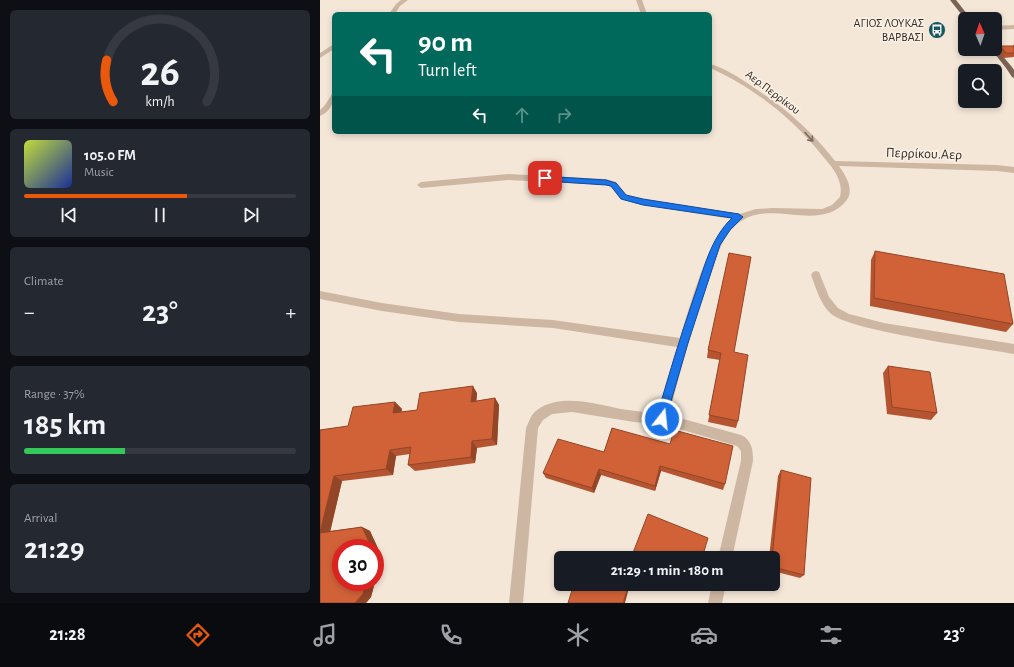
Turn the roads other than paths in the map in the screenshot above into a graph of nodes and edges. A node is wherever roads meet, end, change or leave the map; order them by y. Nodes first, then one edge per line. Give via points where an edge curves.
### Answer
1 (405, 0) edge
2 (639, 0) edge
3 (953, 0) edge
4 (393, 12) edge
5 (643, 12) edge
6 (962, 12) edge
7 (1014, 27) edge
8 (1002, 28) edge
9 (332, 47) edge
10 (320, 56) edge
11 (999, 56) edge
12 (712, 67) edge
13 (1014, 76) edge
14 (332, 99) edge
15 (320, 114) edge
16 (832, 163) junction
17 (1014, 170) edge
18 (421, 185) dead end
19 (739, 217) junction
20 (816, 275) dead end
21 (320, 295) edge
22 (683, 343) junction
23 (1014, 348) edge
24 (662, 419) junction
25 (727, 551) edge
26 (718, 591) edge
27 (516, 603) edge
28 (715, 603) edge

1 - 4 street
2 - 5 street
3 - 6 main road
7 - 8 street
9 - 10 street
11 - 13 main road
12 -> 16 street, Αερ.Περρίκου via 739,80 793,119
14 - 15 street
16 - 17 street, Περρίκου.Αερ
16 - 19 street, Αερ.Περρίκου via 844,181 846,192 839,205 817,212 755,211
18 - 19 street via 508,177 606,182 614,184 624,197 643,202
19 - 22 street via 727,228 716,245
20 - 23 street via 825,299 834,311 847,318 884,327
21 - 22 street via 458,318 553,324
22 - 24 street
24 - 25 street via 741,440 747,448 747,461
24 - 27 street via 583,408 553,408 542,412 532,428
26 - 28 street

